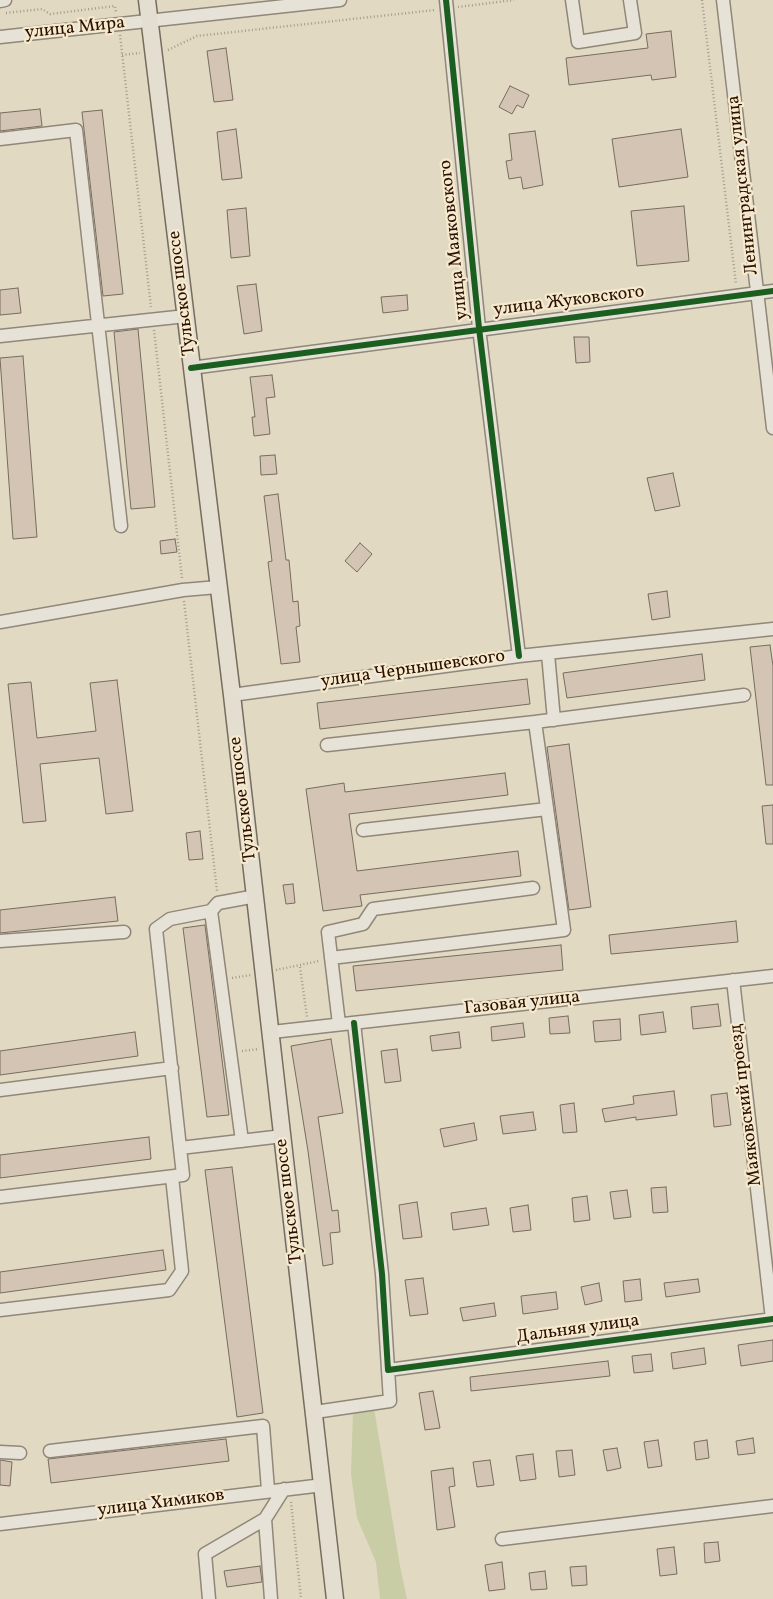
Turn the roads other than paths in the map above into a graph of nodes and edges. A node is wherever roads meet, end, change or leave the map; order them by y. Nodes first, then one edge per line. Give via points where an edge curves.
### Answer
1 (0, 0) edge
2 (5, 0) edge
3 (147, 0) edge
4 (340, 0) edge
5 (572, 0) edge
6 (630, 0) edge
7 (723, 0) edge
8 (447, 4) edge
9 (150, 21) junction
10 (0, 37) edge
11 (0, 139) edge
12 (773, 291) edge
13 (756, 293) junction
14 (186, 316) junction
15 (98, 326) junction
16 (479, 328) junction
17 (0, 336) edge
18 (191, 368) junction
19 (773, 428) edge
20 (121, 526) dead end
21 (218, 588) junction
22 (0, 622) edge
23 (773, 629) edge
24 (548, 654) junction
25 (519, 656) junction
26 (232, 695) junction
27 (744, 695) dead end
28 (554, 720) junction
29 (535, 722) junction
30 (327, 745) dead end
31 (547, 808) junction
32 (363, 830) dead end
33 (533, 888) dead end
34 (256, 896) junction
35 (214, 907) junction
36 (124, 932) dead end
37 (0, 941) edge
38 (331, 958) junction
39 (773, 976) edge
40 (733, 980) junction
41 (354, 1023) junction
42 (339, 1024) junction
43 (272, 1032) junction
44 (172, 1068) junction
45 (0, 1090) edge
46 (283, 1136) junction
47 (242, 1141) junction
48 (180, 1148) junction
49 (172, 1177) junction
50 (0, 1197) edge
51 (0, 1310) edge
52 (773, 1319) edge
53 (388, 1370) junction
54 (315, 1412) junction
55 (50, 1451) dead end
56 (0, 1452) edge
57 (20, 1453) dead end
58 (322, 1484) junction
59 (286, 1488) junction
60 (268, 1490) junction
61 (773, 1506) edge
62 (265, 1519) junction
63 (0, 1524) edge
64 (502, 1539) dead end
65 (209, 1599) edge
66 (271, 1599) edge
67 (335, 1599) edge

1 - 2 street
3 - 9 main road, Тульское шоссе
4 - 9 street, улица Мира
5 - 6 street via 578,42 635,33
7 - 13 street, Ленинградская улица
8 - 16 street, улица Маяковского
9 - 10 street, улица Мира
9 - 14 main road, Тульское шоссе
11 - 15 street via 76,130
12 - 13 street, улица Жуковского
13 - 16 street, улица Жуковского
13 - 19 street, Ленинградская улица
14 - 15 street
14 - 18 main road, Тульское шоссе
15 - 17 street
15 - 20 street
16 - 18 street, улица Жуковского
16 - 25 street, улица Маяковского
18 - 21 main road, Тульское шоссе
21 - 22 street via 183,590
21 - 26 main road, Тульское шоссе
23 - 24 street, улица Чернышевского
24 - 25 street, улица Чернышевского
24 - 28 street
25 - 26 street, улица Чернышевского
26 - 34 main road, Тульское шоссе
27 - 28 street
28 - 29 street
29 - 30 street
29 - 31 street
31 - 32 street
31 - 38 street via 564,930
33 - 38 street via 373,909 363,924 328,932
34 - 35 street
34 - 43 main road, Тульское шоссе
35 - 44 street via 170,919 156,929
35 - 47 street
36 - 37 street
38 - 42 street
39 - 40 street, Газовая улица
40 - 41 street, Газовая улица
40 - 52 street, Маяковский проезд
41 - 42 street, Газовая улица
41 - 53 street via 382,1274
42 - 43 street, Газовая улица
43 - 46 main road, Тульское шоссе
44 - 45 street
44 - 48 street
46 - 47 street
46 - 54 main road, Тульское шоссе
47 - 48 street
48 - 49 street via 183,1175
49 - 50 street
49 - 51 street via 182,1271 168,1290
52 - 53 street, Дальняя улица
53 - 54 street via 390,1401
54 - 58 main road, Тульское шоссе
55 - 60 street via 263,1426
56 - 57 street
58 - 59 street, улица Химиков
58 - 67 main road, Тульское шоссе
59 - 60 street, улица Химиков
59 - 62 street
60 - 63 street, улица Химиков
61 - 64 street
62 - 65 street via 205,1554
62 - 66 street

